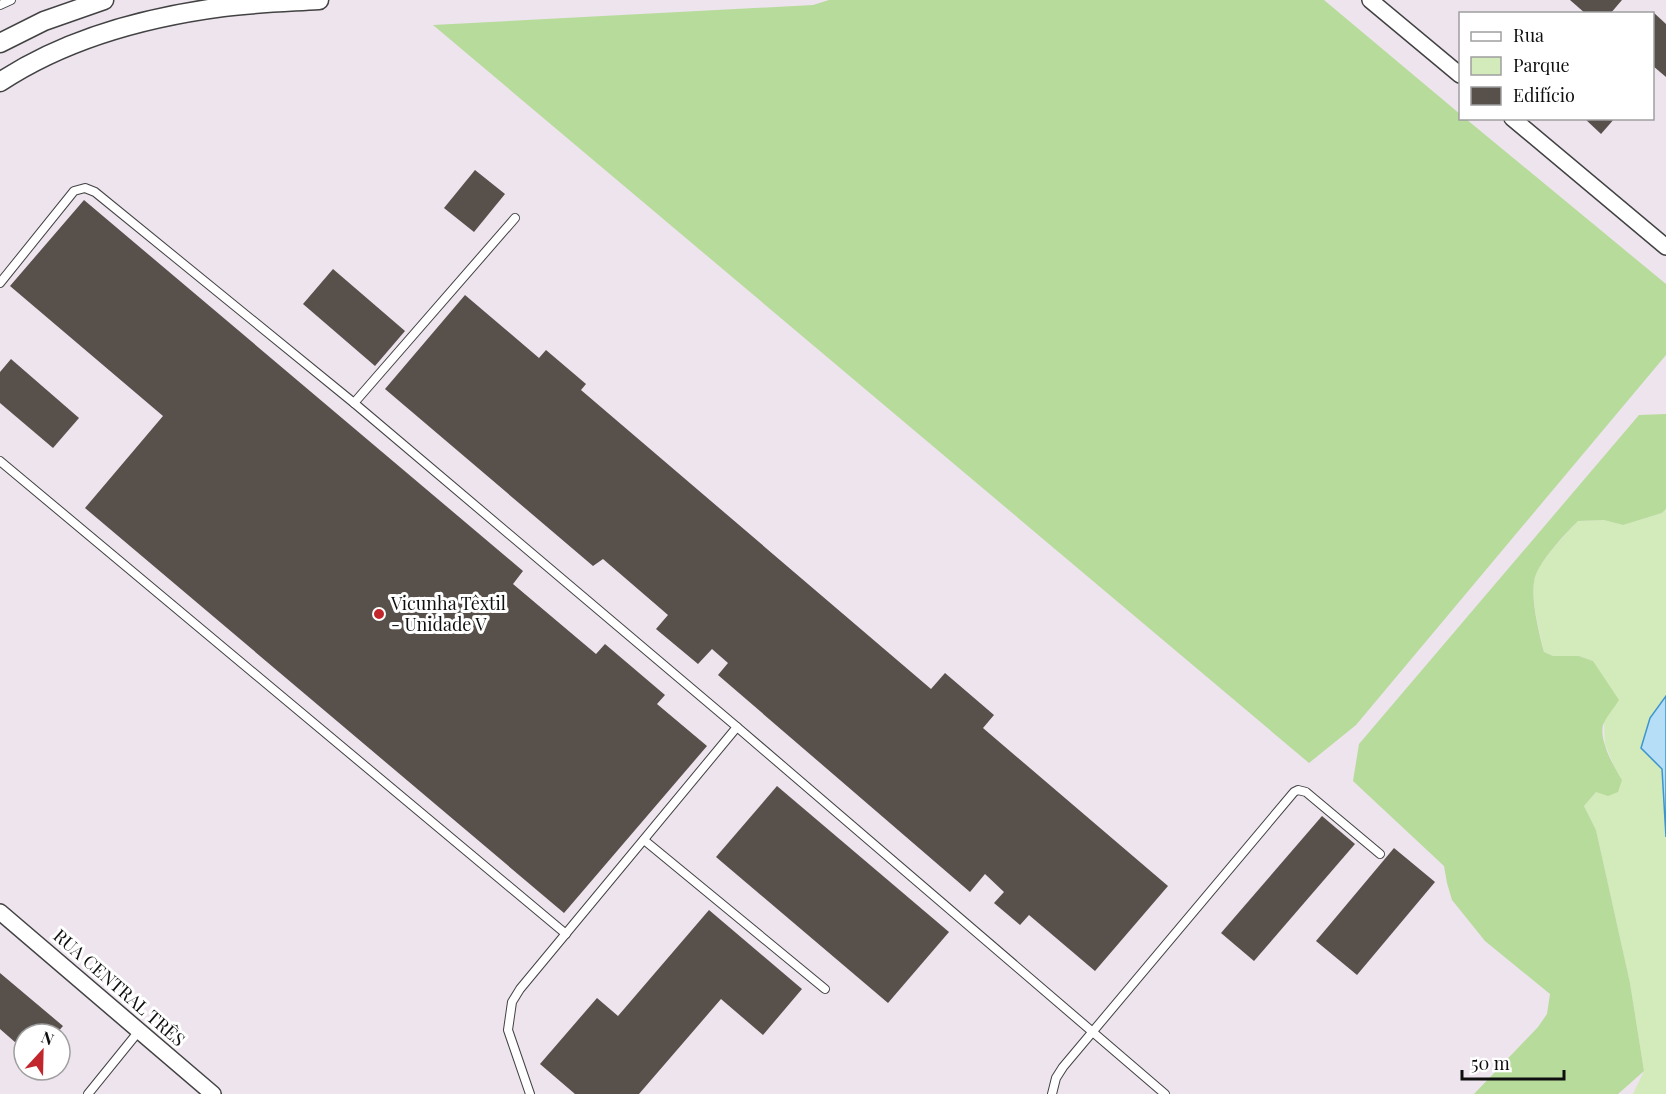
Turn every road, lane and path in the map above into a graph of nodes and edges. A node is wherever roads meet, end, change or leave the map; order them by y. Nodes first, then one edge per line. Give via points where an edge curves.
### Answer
1 (11, 0) edge
2 (104, 0) edge
3 (319, 0) edge
4 (1370, 0) edge
5 (0, 5) edge
6 (0, 43) edge
7 (1459, 73) edge
8 (0, 82) edge
9 (1514, 120) edge
10 (516, 218) dead end
11 (1666, 247) edge
12 (0, 283) edge
13 (354, 403) junction
14 (0, 461) edge
15 (737, 727) junction
16 (644, 840) junction
17 (1380, 854) dead end
18 (0, 912) edge
19 (566, 934) junction
20 (825, 990) dead end
21 (139, 1031) junction
22 (1093, 1031) junction
23 (88, 1094) edge
24 (213, 1094) edge
25 (530, 1094) edge
26 (1052, 1094) edge
27 (1165, 1094) edge

1 - 5 lane
2 - 6 street via 44,21
3 - 8 street via 225,7 146,21 60,50
4 - 7 street
9 - 11 street
10 - 13 lane
12 - 13 lane via 74,191 85,188 95,192
13 - 15 lane
14 - 19 lane
15 - 16 lane
15 - 22 lane
16 - 19 lane
16 - 20 lane
17 - 22 lane via 1306,792 1294,792
18 - 21 street, RUA CENTRAL TRÊS
19 - 25 lane via 520,989 509,1013 508,1030
21 - 23 lane
21 - 24 street, RUA CENTRAL TRÊS
22 - 26 lane via 1063,1067
22 - 27 lane

